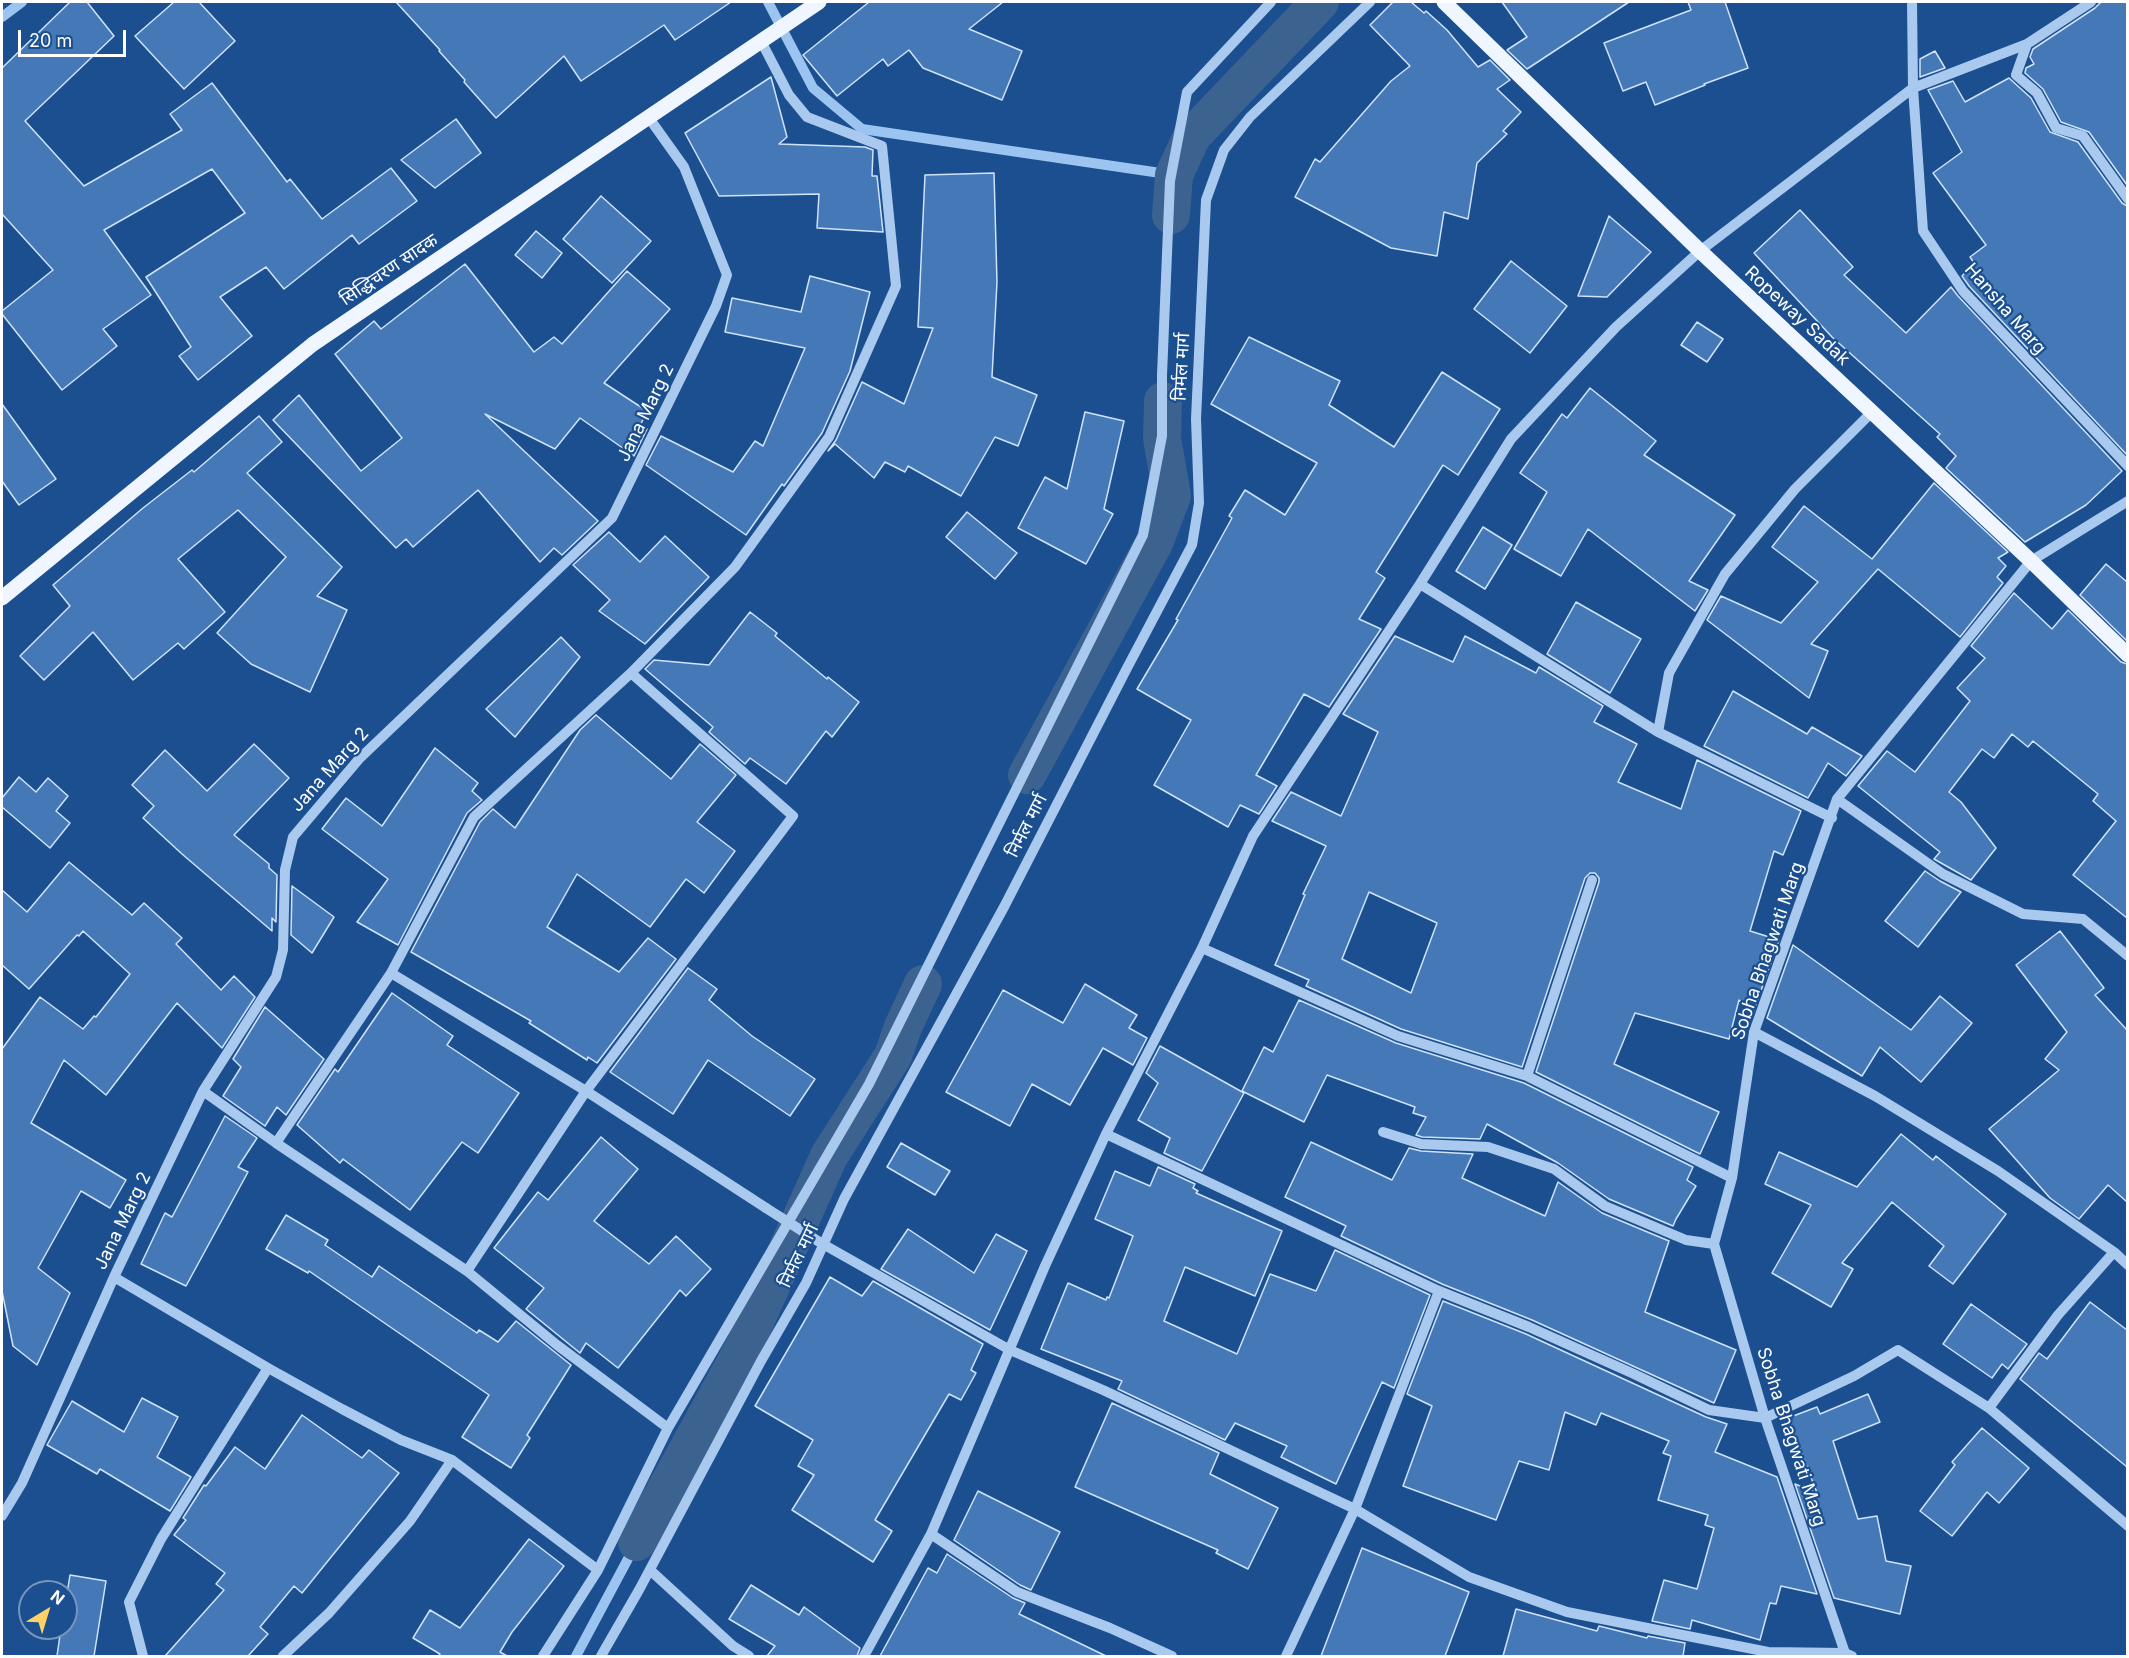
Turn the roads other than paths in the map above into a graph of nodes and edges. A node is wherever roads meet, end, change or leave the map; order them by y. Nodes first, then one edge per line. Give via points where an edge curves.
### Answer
1 (819, 2) edge
2 (1271, 2) edge
3 (1370, 2) edge
4 (1444, 2) edge
5 (1912, 2) edge
6 (2091, 2) edge
7 (761, 41) junction
8 (2027, 44) junction
9 (1913, 88) junction
10 (649, 118) junction
11 (2127, 200) edge
12 (1700, 251) junction
13 (1872, 412) junction
14 (2127, 466) edge
15 (2127, 501) edge
16 (2031, 561) junction
17 (1420, 584) junction
18 (2, 598) edge
19 (2127, 655) edge
20 (631, 674) junction
21 (1658, 732) junction
22 (1837, 799) junction
23 (1832, 818) junction
24 (1592, 880) dead end
25 (1202, 948) junction
26 (2127, 956) edge
27 (391, 973) junction
28 (1754, 1032) junction
29 (1527, 1076) junction
30 (203, 1091) junction
31 (586, 1091) junction
32 (1383, 1132) dead end
33 (1106, 1134) junction
34 (276, 1143) junction
35 (1732, 1178) junction
36 (822, 1244) junction
37 (1714, 1244) junction
38 (2114, 1252) junction
39 (2127, 1265) edge
40 (467, 1271) junction
41 (114, 1276) junction
42 (1439, 1291) junction
43 (1010, 1350) junction
44 (268, 1368) junction
45 (1989, 1408) junction
46 (1765, 1418) junction
47 (668, 1428) junction
48 (452, 1460) junction
49 (1355, 1509) junction
50 (2, 1516) edge
51 (2127, 1526) edge
52 (931, 1534) junction
53 (598, 1570) junction
54 (650, 1570) junction
55 (1847, 1655) edge
56 (143, 1656) edge
57 (283, 1656) edge
58 (543, 1656) edge
59 (601, 1656) edge
60 (749, 1656) edge
61 (864, 1656) edge
62 (1172, 1656) edge
63 (1286, 1656) edge

1 - 7 main road, सिद्धिचरण सादक
2 - 47 street via 1187,92 1170,181 1162,436 1143,535 869,1084
3 - 36 street, निर्मल मार्ग via 1250,117 1224,150 1206,200 1196,419 1199,503 1192,545 1004,907
4 - 12 main road, Ropeway Sadak
5 - 9 street, Hansha Marg
6 - 8 street
7 - 10 main road, सिद्धिचरण सादक
7 - 20 street via 789,95 807,117 882,146 896,286 829,437 735,567
8 - 9 street
8 - 11 street via 2016,75 2037,93 2056,128 2083,136
9 - 12 street
9 - 14 street, Hansha Marg via 1923,231 1963,291
10 - 18 main road, सिद्धिचरण सादक via 314,344
10 - 30 street, Jana Marg 2 via 684,167 727,275 716,306 612,519 358,759 292,837 285,870 283,950 276,977
12 - 13 main road, Ropeway Sadak
12 - 17 street via 1616,327 1511,439
13 - 16 main road, Ropeway Sadak
13 - 21 street via 1796,489 1725,574 1669,674
15 - 16 street, Sobha Bhagwati Marg
16 - 19 main road, Ropeway Sadak
16 - 22 street, Sobha Bhagwati Marg
17 - 21 street
17 - 25 street via 1253,836
20 - 27 street via 474,817
20 - 31 street via 793,816
21 - 23 street
22 - 23 street, Sobha Bhagwati Marg
22 - 26 street via 1943,874 2023,914 2084,919
23 - 28 street, Sobha Bhagwati Marg
24 - 29 street
25 - 29 street via 1398,1036
25 - 33 street
27 - 31 street
27 - 34 street
28 - 35 street, Sobha Bhagwati Marg
28 - 38 street via 1875,1096 1998,1171
29 - 35 street
30 - 34 street
30 - 41 street, Jana Marg 2
31 - 36 street, bridge
31 - 40 street
32 - 37 street via 1421,1144 1488,1147 1554,1169 1605,1206 1686,1240
33 - 42 street
33 - 43 street
34 - 40 street
35 - 37 street, Sobha Bhagwati Marg
36 - 43 street
36 - 54 street, निर्मल मार्ग via 806,1283
37 - 46 street, Sobha Bhagwati Marg
38 - 39 street
38 - 45 street via 2058,1315
40 - 47 street via 557,1346
41 - 44 street
41 - 50 street, Jana Marg 2 via 22,1482
42 - 46 street via 1603,1360 1709,1410
42 - 49 street
43 - 49 street
43 - 52 street
44 - 48 street via 401,1440
44 - 56 street via 160,1539 129,1602
45 - 46 street via 1898,1350 1854,1376
45 - 51 street
46 - 55 street, Sobha Bhagwati Marg
47 - 53 street
48 - 53 street
48 - 57 street via 410,1521 328,1613
49 - 55 street via 1469,1577 1567,1612 1768,1652
49 - 63 street
52 - 61 street
52 - 62 street via 1017,1592
53 - 58 street
54 - 59 street, निर्मल मार्ग
54 - 60 street

